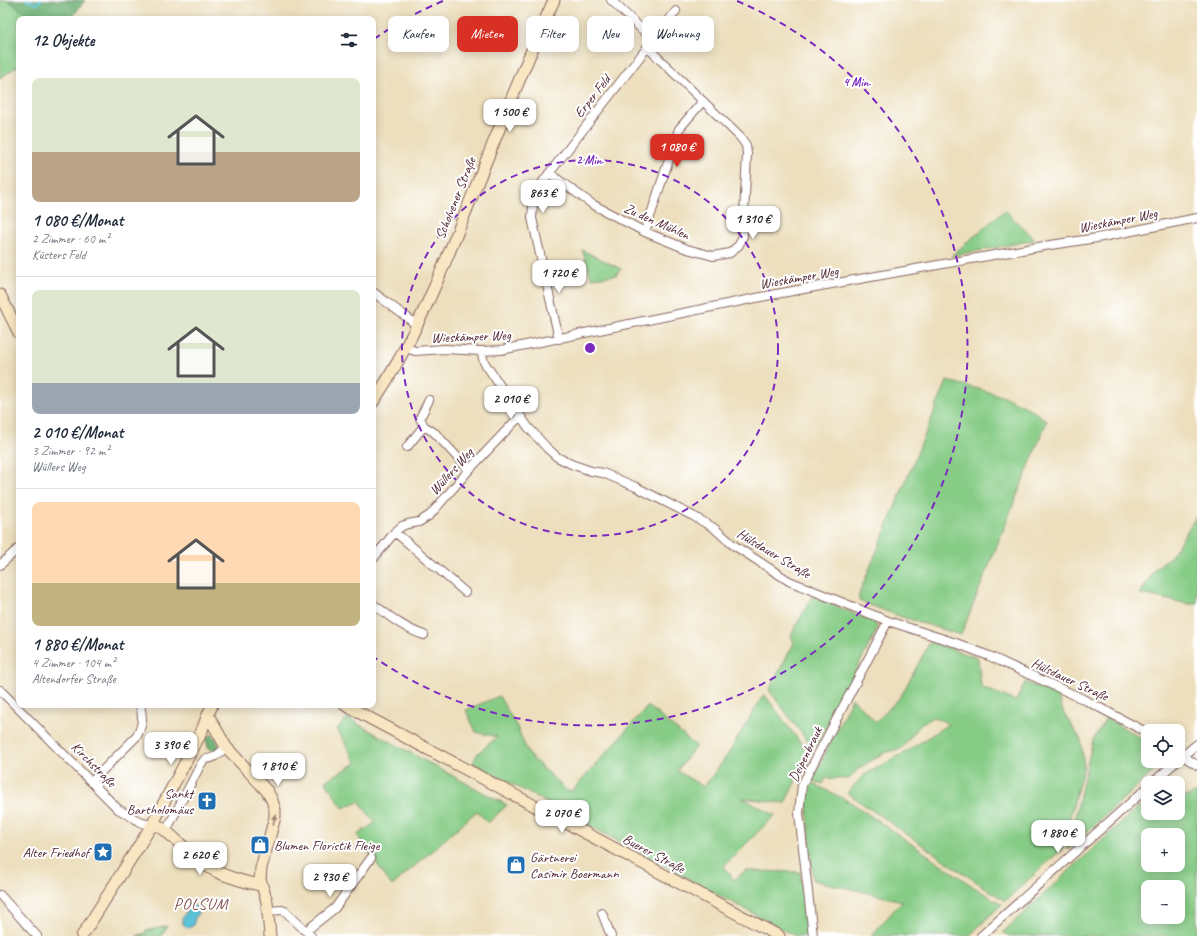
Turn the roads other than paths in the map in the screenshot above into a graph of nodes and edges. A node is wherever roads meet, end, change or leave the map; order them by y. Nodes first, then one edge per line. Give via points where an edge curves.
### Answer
1 (554, 0) edge
2 (611, 0) edge
3 (676, 11) dead end
4 (672, 16) edge
5 (642, 30) edge
6 (643, 52) edge
7 (652, 52) edge
8 (703, 101) junction
9 (549, 174) junction
10 (1197, 218) edge
11 (645, 232) junction
12 (376, 294) edge
13 (0, 295) edge
14 (417, 325) junction
15 (16, 327) edge
16 (559, 339) junction
17 (406, 348) junction
18 (481, 351) junction
19 (376, 397) edge
20 (429, 400) dead end
21 (520, 416) junction
22 (424, 426) junction
23 (407, 447) dead end
24 (469, 470) junction
25 (394, 532) junction
26 (16, 551) edge
27 (376, 556) edge
28 (0, 566) edge
29 (465, 592) dead end
30 (376, 606) edge
31 (888, 621) junction
32 (424, 635) dead end
33 (0, 690) edge
34 (16, 706) edge
35 (18, 708) edge
36 (141, 708) edge
37 (352, 708) edge
38 (210, 710) edge
39 (1141, 729) edge
40 (1197, 744) edge
41 (226, 747) junction
42 (1185, 753) edge
43 (1185, 760) edge
44 (1197, 765) edge
45 (1168, 768) edge
46 (1160, 776) edge
47 (91, 782) junction
48 (1141, 793) edge
49 (152, 825) junction
50 (166, 832) junction
51 (371, 858) dead end
52 (262, 885) junction
53 (0, 895) edge
54 (268, 911) junction
55 (602, 913) dead end
56 (308, 934) edge
57 (37, 936) edge
58 (82, 936) edge
59 (270, 936) edge
60 (611, 936) edge
61 (779, 936) edge
62 (813, 936) edge
63 (981, 936) edge

1 - 14 main road, Scholvener Straße
2 - 5 street
3 - 4 street, Erper Feld
6 - 9 street, Erper Feld
7 - 8 street, Zu den Mühlen
8 - 11 street via 679,129
8 - 11 street, Zu den Mühlen via 746,145 744,236 730,253 713,256 687,249
9 - 11 street, Zu den Mühlen via 592,204
9 - 16 street, Erper Feld via 533,201 532,218
10 - 16 street, Wieskämper Weg via 776,294
12 - 14 street
13 - 15 main road
14 - 17 main road, Scholvener Straße
16 - 18 street, Wieskämper Weg via 501,350
17 - 18 street, Wieskämper Weg via 415,351
17 - 19 main road, Scholvener Straße
18 - 21 street, Hülsdauer Straße via 484,362
20 - 22 street via 420,418
21 - 24 street, Wüllers Weg
21 - 31 street, Hülsdauer Straße via 557,457 636,487 714,528 732,544 789,581
22 - 23 street
22 - 24 street via 435,433
24 - 25 street, Wüllers Weg via 430,515 419,522 402,526
25 - 27 street, Wüllers Weg
25 - 29 street
26 - 28 street
30 - 32 street via 414,632
31 - 39 street, Hülsdauer Straße via 956,643 995,659 1083,698
31 - 62 street, Deipenbrauk via 802,785 799,813
33 - 34 street, Kirchstraße
35 - 47 street, Kirchstraße
36 - 47 street via 142,727 137,736
37 - 61 main road, Buerer Straße
38 - 41 main road
38 - 49 main road via 200,735
40 - 42 street
41 - 50 street via 201,764
52 -> 41 main road via 261,868 275,817 274,805 267,791
43 - 44 street
45 - 46 street
47 - 49 street, Kirchstraße via 118,809 142,823
48 - 63 street
49 - 50 main road, Kirchstraße via 159,826
49 - 58 main road
50 - 52 main road, Kirchstraße via 207,867
51 - 56 street via 336,908
52 - 54 main road
53 - 57 street
54 - 56 street via 285,911
54 - 59 main road
55 - 60 street

